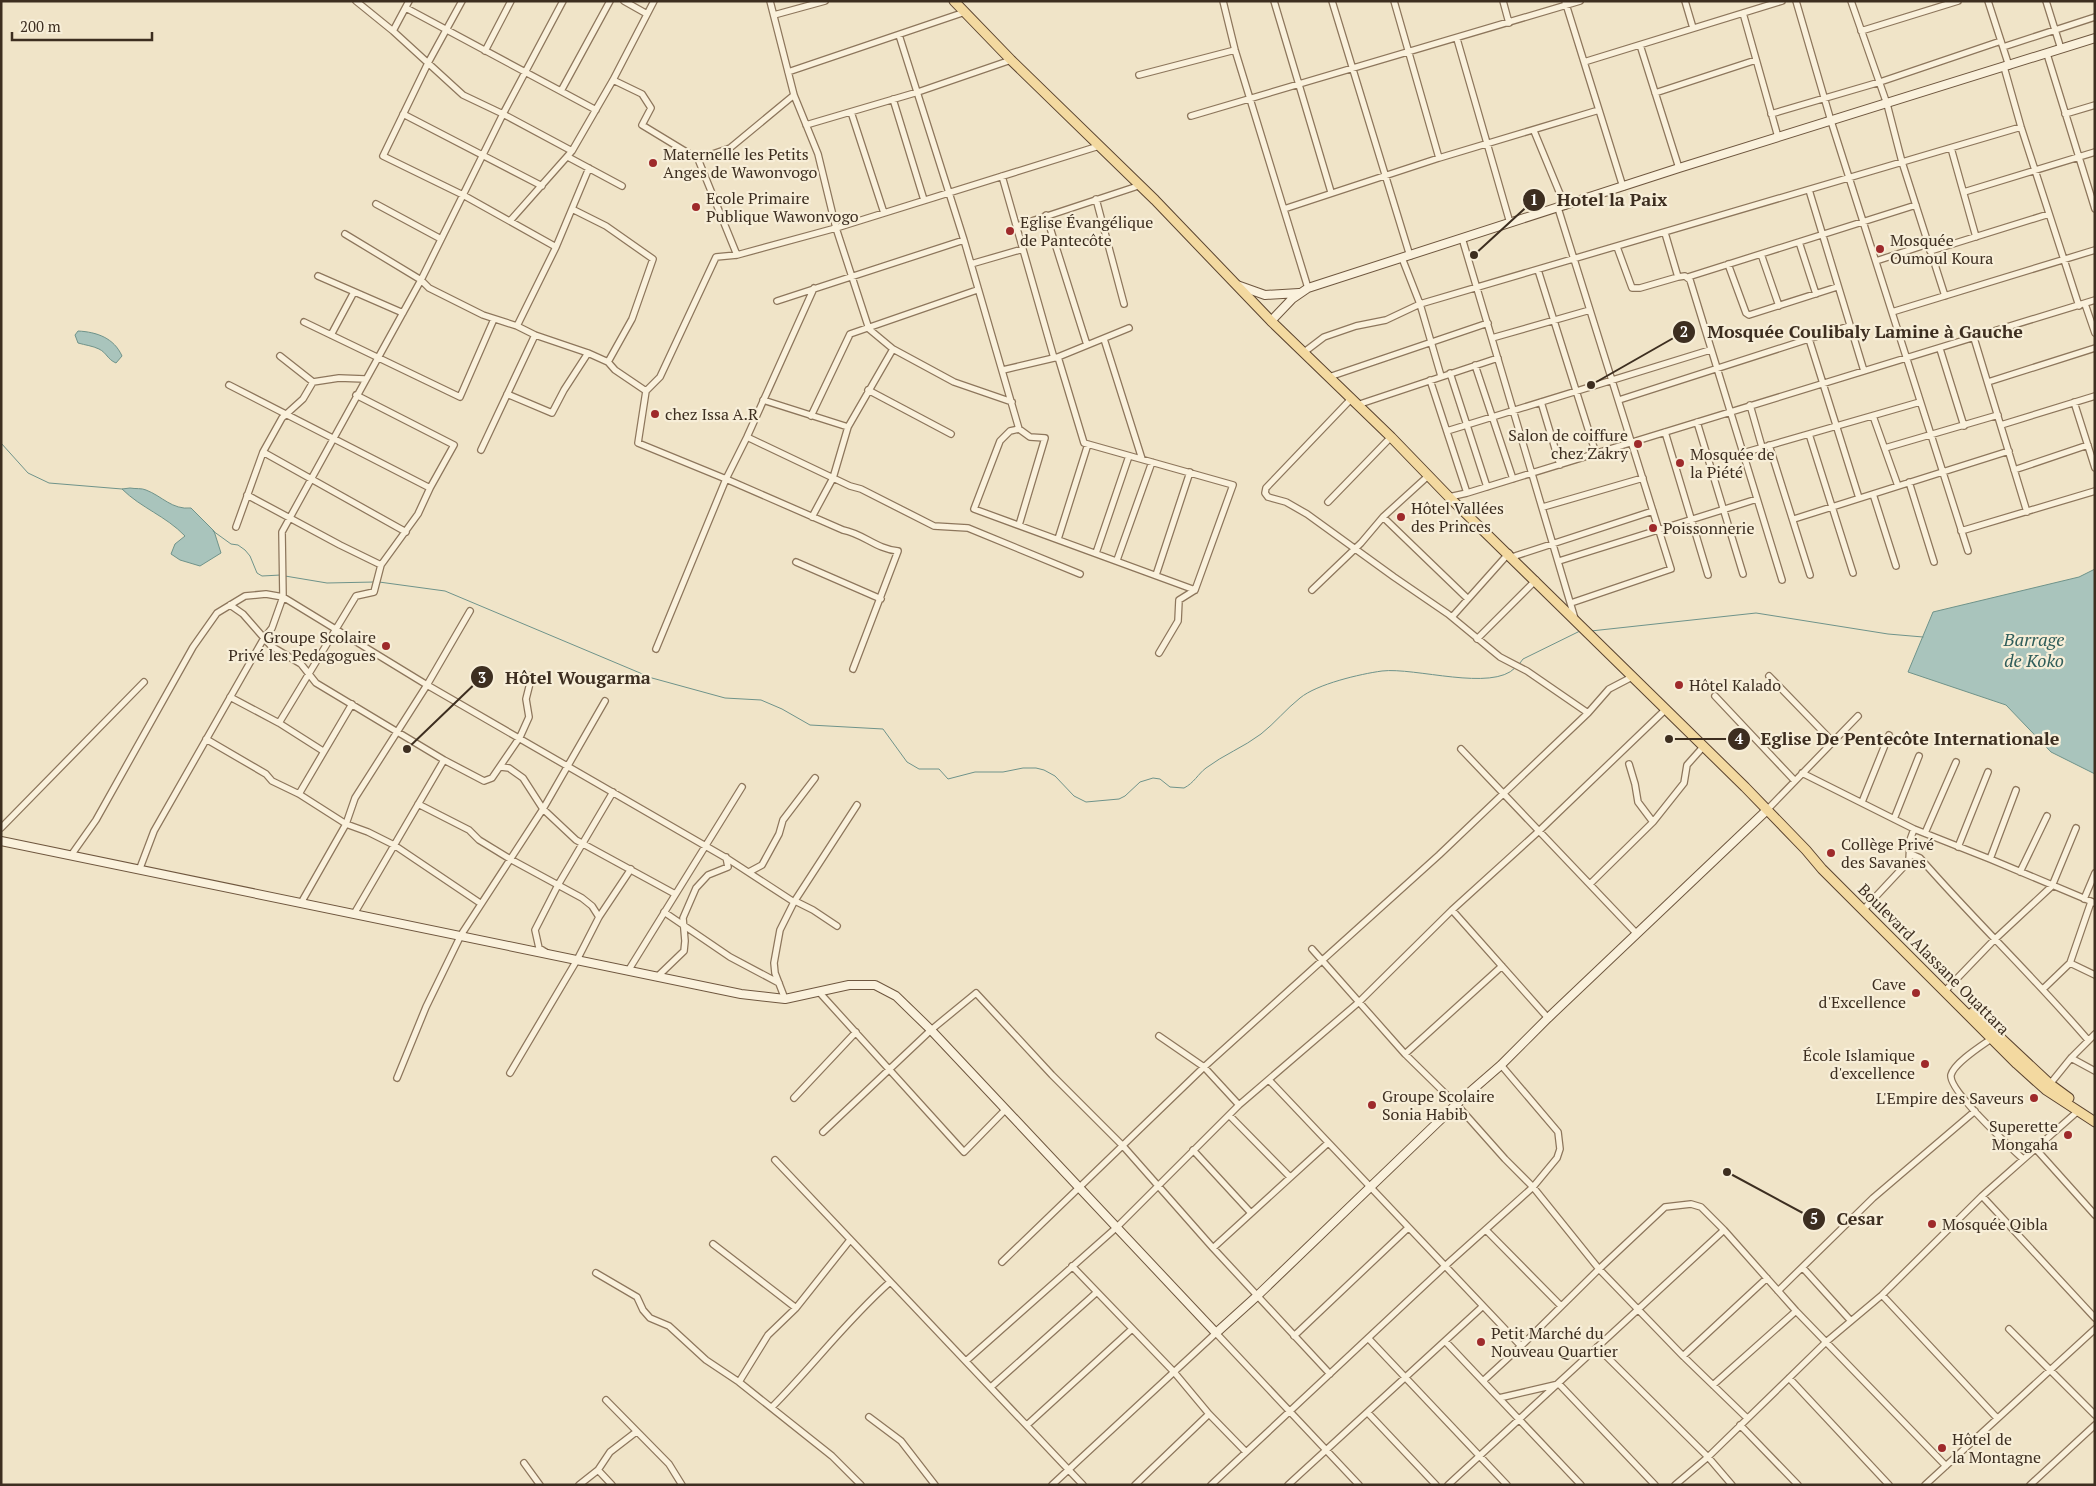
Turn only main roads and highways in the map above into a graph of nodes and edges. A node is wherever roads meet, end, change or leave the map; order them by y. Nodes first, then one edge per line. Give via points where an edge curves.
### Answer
1 (954, 1) edge
2 (1806, 850) junction
3 (1946, 989) junction
4 (2079, 1108) junction
5 (2095, 1114) edge
6 (2095, 1122) edge
7 (2095, 1130) edge

1 - 2 main road via 1303,353
2 - 3 main road, Boulevard Alassane Ouattara
2 - 3 main road, Boulevard Alassane Ouattara
3 - 4 main road, Boulevard Alassane Ouattara
3 - 4 main road, Boulevard Alassane Ouattara via 2046,1090
4 - 5 main road, Boulevard Alassane Ouattara
4 - 6 main road, Boulevard Alassane Ouattara
4 - 7 main road

